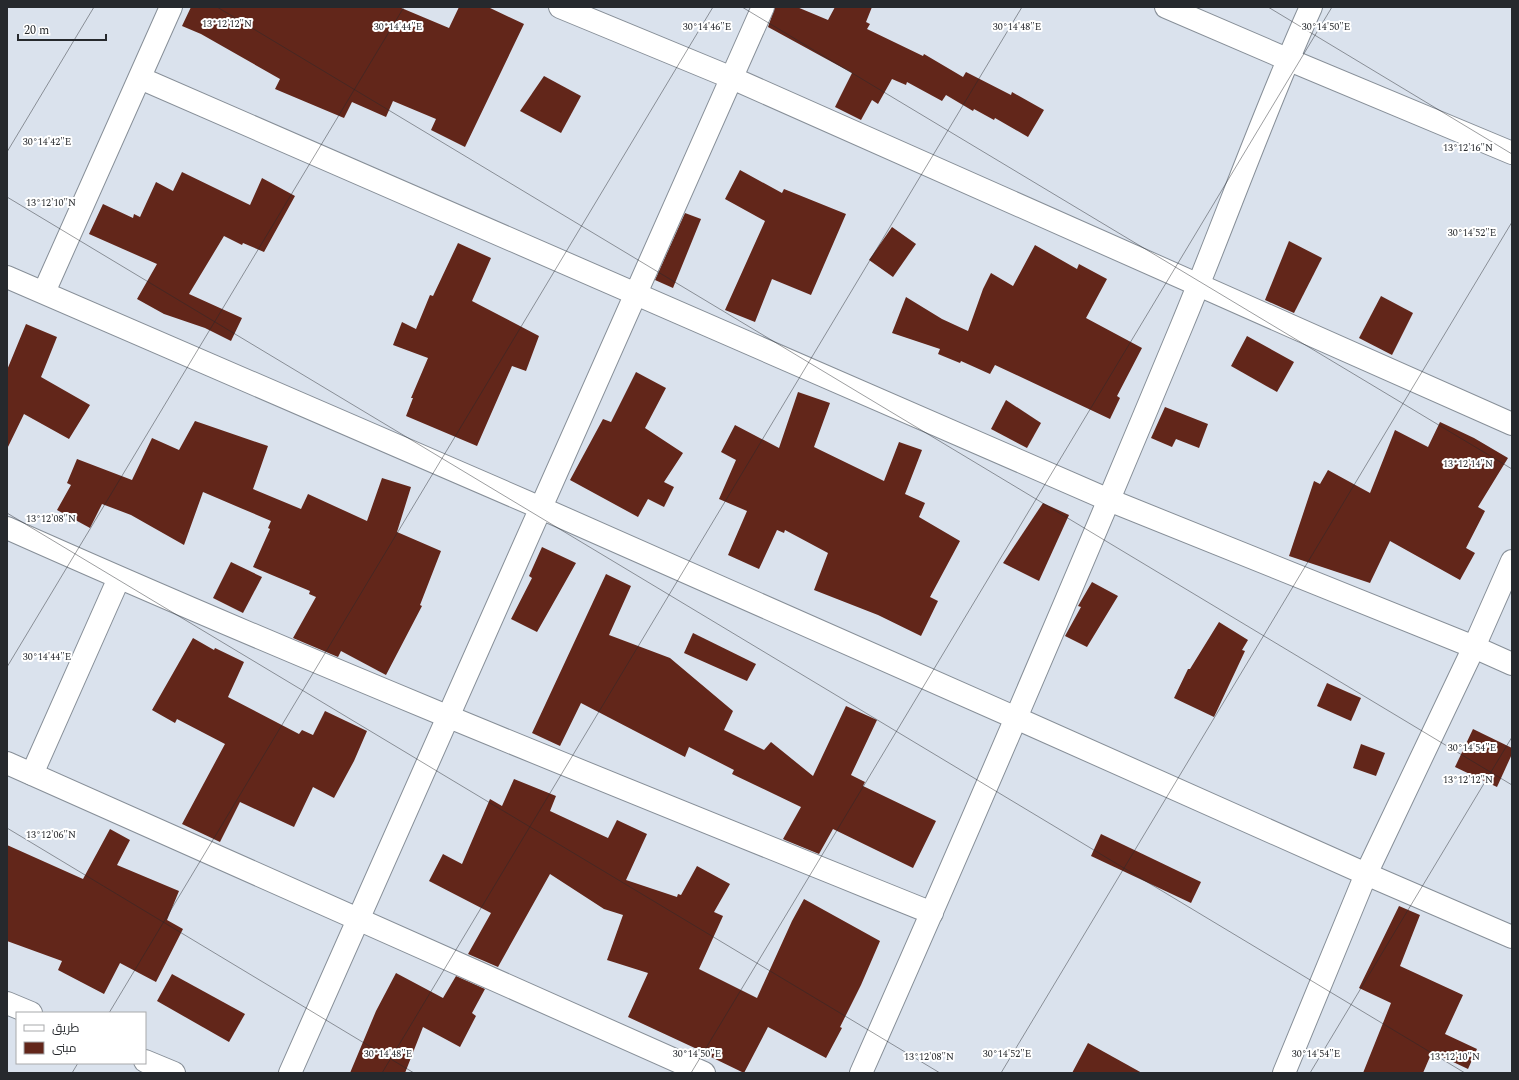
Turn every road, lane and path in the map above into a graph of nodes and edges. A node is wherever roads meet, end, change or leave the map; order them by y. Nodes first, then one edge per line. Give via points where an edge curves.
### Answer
1 (171, 7) edge
2 (560, 7) edge
3 (763, 7) edge
4 (1166, 7) edge
5 (1311, 7) edge
6 (1287, 59) junction
7 (140, 78) junction
8 (732, 78) junction
9 (1512, 153) edge
10 (7, 277) edge
11 (1199, 285) junction
12 (44, 292) junction
13 (636, 294) junction
14 (1512, 424) edge
15 (1109, 500) junction
16 (541, 508) junction
17 (7, 528) edge
18 (1512, 561) edge
19 (119, 578) junction
20 (1474, 647) junction
21 (1512, 664) edge
22 (448, 717) junction
23 (1016, 718) junction
24 (7, 763) edge
25 (32, 774) junction
26 (1366, 874) junction
27 (932, 913) junction
28 (358, 920) junction
29 (1512, 937) edge
30 (7, 1003) edge
31 (29, 1012) edge
32 (146, 1061) edge
33 (174, 1073) edge
34 (290, 1073) edge
35 (704, 1073) edge
36 (861, 1073) edge
37 (1284, 1073) edge

1 - 7 street
2 - 8 street
3 - 8 street
4 - 6 street
5 - 6 street
6 - 9 street
6 - 11 street
7 - 12 street
7 - 13 street
8 - 11 street
8 - 13 street
10 - 12 street
11 - 14 street
11 - 15 street
12 - 16 street
13 - 15 street
13 - 16 street
15 - 20 street
15 - 23 street
16 - 22 street
16 - 23 street
17 - 19 street
18 - 20 street
19 - 22 street
19 - 25 street
20 - 21 street
20 - 26 street
22 - 27 street
22 - 28 street
23 - 26 street
23 - 27 street
24 - 25 street
25 - 28 street
26 - 29 street
26 - 37 street
27 - 36 street
28 - 34 street
28 - 35 street
30 - 31 street
32 - 33 street

